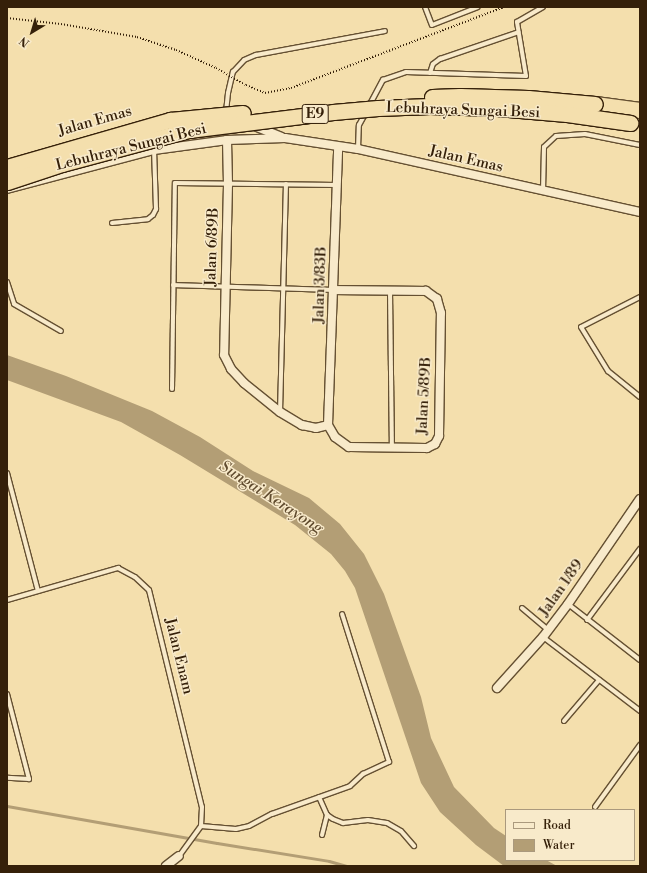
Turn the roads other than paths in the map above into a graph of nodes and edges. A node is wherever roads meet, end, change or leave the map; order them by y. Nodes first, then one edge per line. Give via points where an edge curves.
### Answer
1 (425, 7) edge
2 (477, 7) edge
3 (543, 7) edge
4 (385, 31) dead end
5 (519, 32) junction
6 (430, 73) junction
7 (640, 110) edge
8 (226, 114) junction
9 (640, 125) edge
10 (285, 138) junction
11 (227, 140) junction
12 (640, 145) edge
13 (338, 147) junction
14 (154, 150) junction
15 (358, 150) junction
16 (7, 162) edge
17 (7, 167) edge
18 (7, 182) edge
19 (228, 184) junction
20 (286, 184) junction
21 (337, 185) junction
22 (7, 189) edge
23 (543, 191) junction
24 (640, 212) edge
25 (112, 223) dead end
26 (7, 282) edge
27 (173, 285) junction
28 (225, 286) junction
29 (284, 288) junction
30 (334, 290) junction
31 (390, 291) junction
32 (640, 297) edge
33 (61, 331) dead end
34 (172, 389) dead end
35 (640, 397) edge
36 (280, 412) junction
37 (328, 425) junction
38 (392, 448) junction
39 (7, 473) edge
40 (640, 499) edge
41 (640, 549) edge
42 (38, 591) junction
43 (7, 600) edge
44 (568, 604) junction
45 (522, 608) dead end
46 (342, 614) dead end
47 (587, 620) junction
48 (549, 630) junction
49 (543, 637) junction
50 (640, 660) edge
51 (599, 680) junction
52 (497, 688) dead end
53 (7, 694) edge
54 (640, 711) edge
55 (564, 722) dead end
56 (640, 745) edge
57 (7, 778) edge
58 (319, 797) junction
59 (595, 807) dead end
60 (327, 815) junction
61 (201, 826) junction
62 (322, 834) dead end
63 (414, 846) dead end
64 (179, 856) joint
65 (166, 866) edge

1 - 2 lane via 432,25
3 - 5 lane via 517,22
4 - 8 lane via 256,55 244,60 233,72
5 - 6 lane via 440,60 433,64
5 - 6 lane via 526,76
6 - 15 lane via 406,72 383,80 359,125
7 - 17 highway, Lebuhraya Sungai Besi / E9, bridge via 528,98 460,96 325,105 170,120
8 - 10 street, Jalan Emas
8 - 11 lane
8 - 16 street, Jalan Emas via 134,123
9 - 18 highway, Lebuhraya Sungai Besi / E9, bridge via 567,114 497,108 430,106 340,111 189,130 69,162
10 - 11 street, Jalan Emas
10 - 13 street, Jalan Emas
11 - 14 street, Jalan Emas
11 - 19 street, Jalan 6/89B
12 - 23 lane via 585,134 556,136 544,147
13 - 15 street, Jalan Emas
13 - 21 street, Jalan 3/83B
14 - 22 street, Jalan Emas
14 - 25 lane via 156,209 153,215 148,219
15 - 23 street, Jalan Emas
19 - 20 lane
19 - 27 lane via 175,182
19 - 28 street, Jalan 6/89B
20 - 21 lane
20 - 29 lane
21 - 30 street, Jalan 3/83B
23 - 24 street, Jalan Emas
26 - 33 lane via 14,304
27 - 28 lane
27 - 34 lane
28 - 29 lane
28 - 36 street, Jalan 6/89B via 224,355 231,369 244,383
29 - 30 lane
29 - 36 lane
30 - 31 street, Jalan 5/89B
30 - 37 street, Jalan 3/83B
31 - 38 lane
31 - 38 street, Jalan 5/89B via 426,292 437,299 441,313 439,436 435,444 427,448
32 - 35 lane via 581,327 608,371
36 - 37 street via 302,425 316,428
37 - 38 street, Jalan 5/89B via 336,437 350,447
39 - 42 lane
40 - 44 street, Jalan 1/89
41 - 47 lane
42 - 43 lane, Jalan Enam
42 - 61 lane, Jalan Enam via 118,568 134,577 148,590 199,792 202,807
44 - 47 lane
44 - 48 street, Jalan 1/89
45 - 48 lane
46 - 58 lane via 389,762 363,774 350,786
47 - 50 lane
48 - 49 street, Jalan 1/89
49 - 51 lane
49 - 52 street, Jalan 1/89
51 - 54 lane
51 - 55 lane
53 - 57 lane via 29,778
56 - 59 lane
58 - 60 lane
58 - 61 lane via 236,829
60 - 62 lane
60 - 63 lane via 343,823 368,820 387,823 401,831
61 - 64 lane
64 - 65 street

